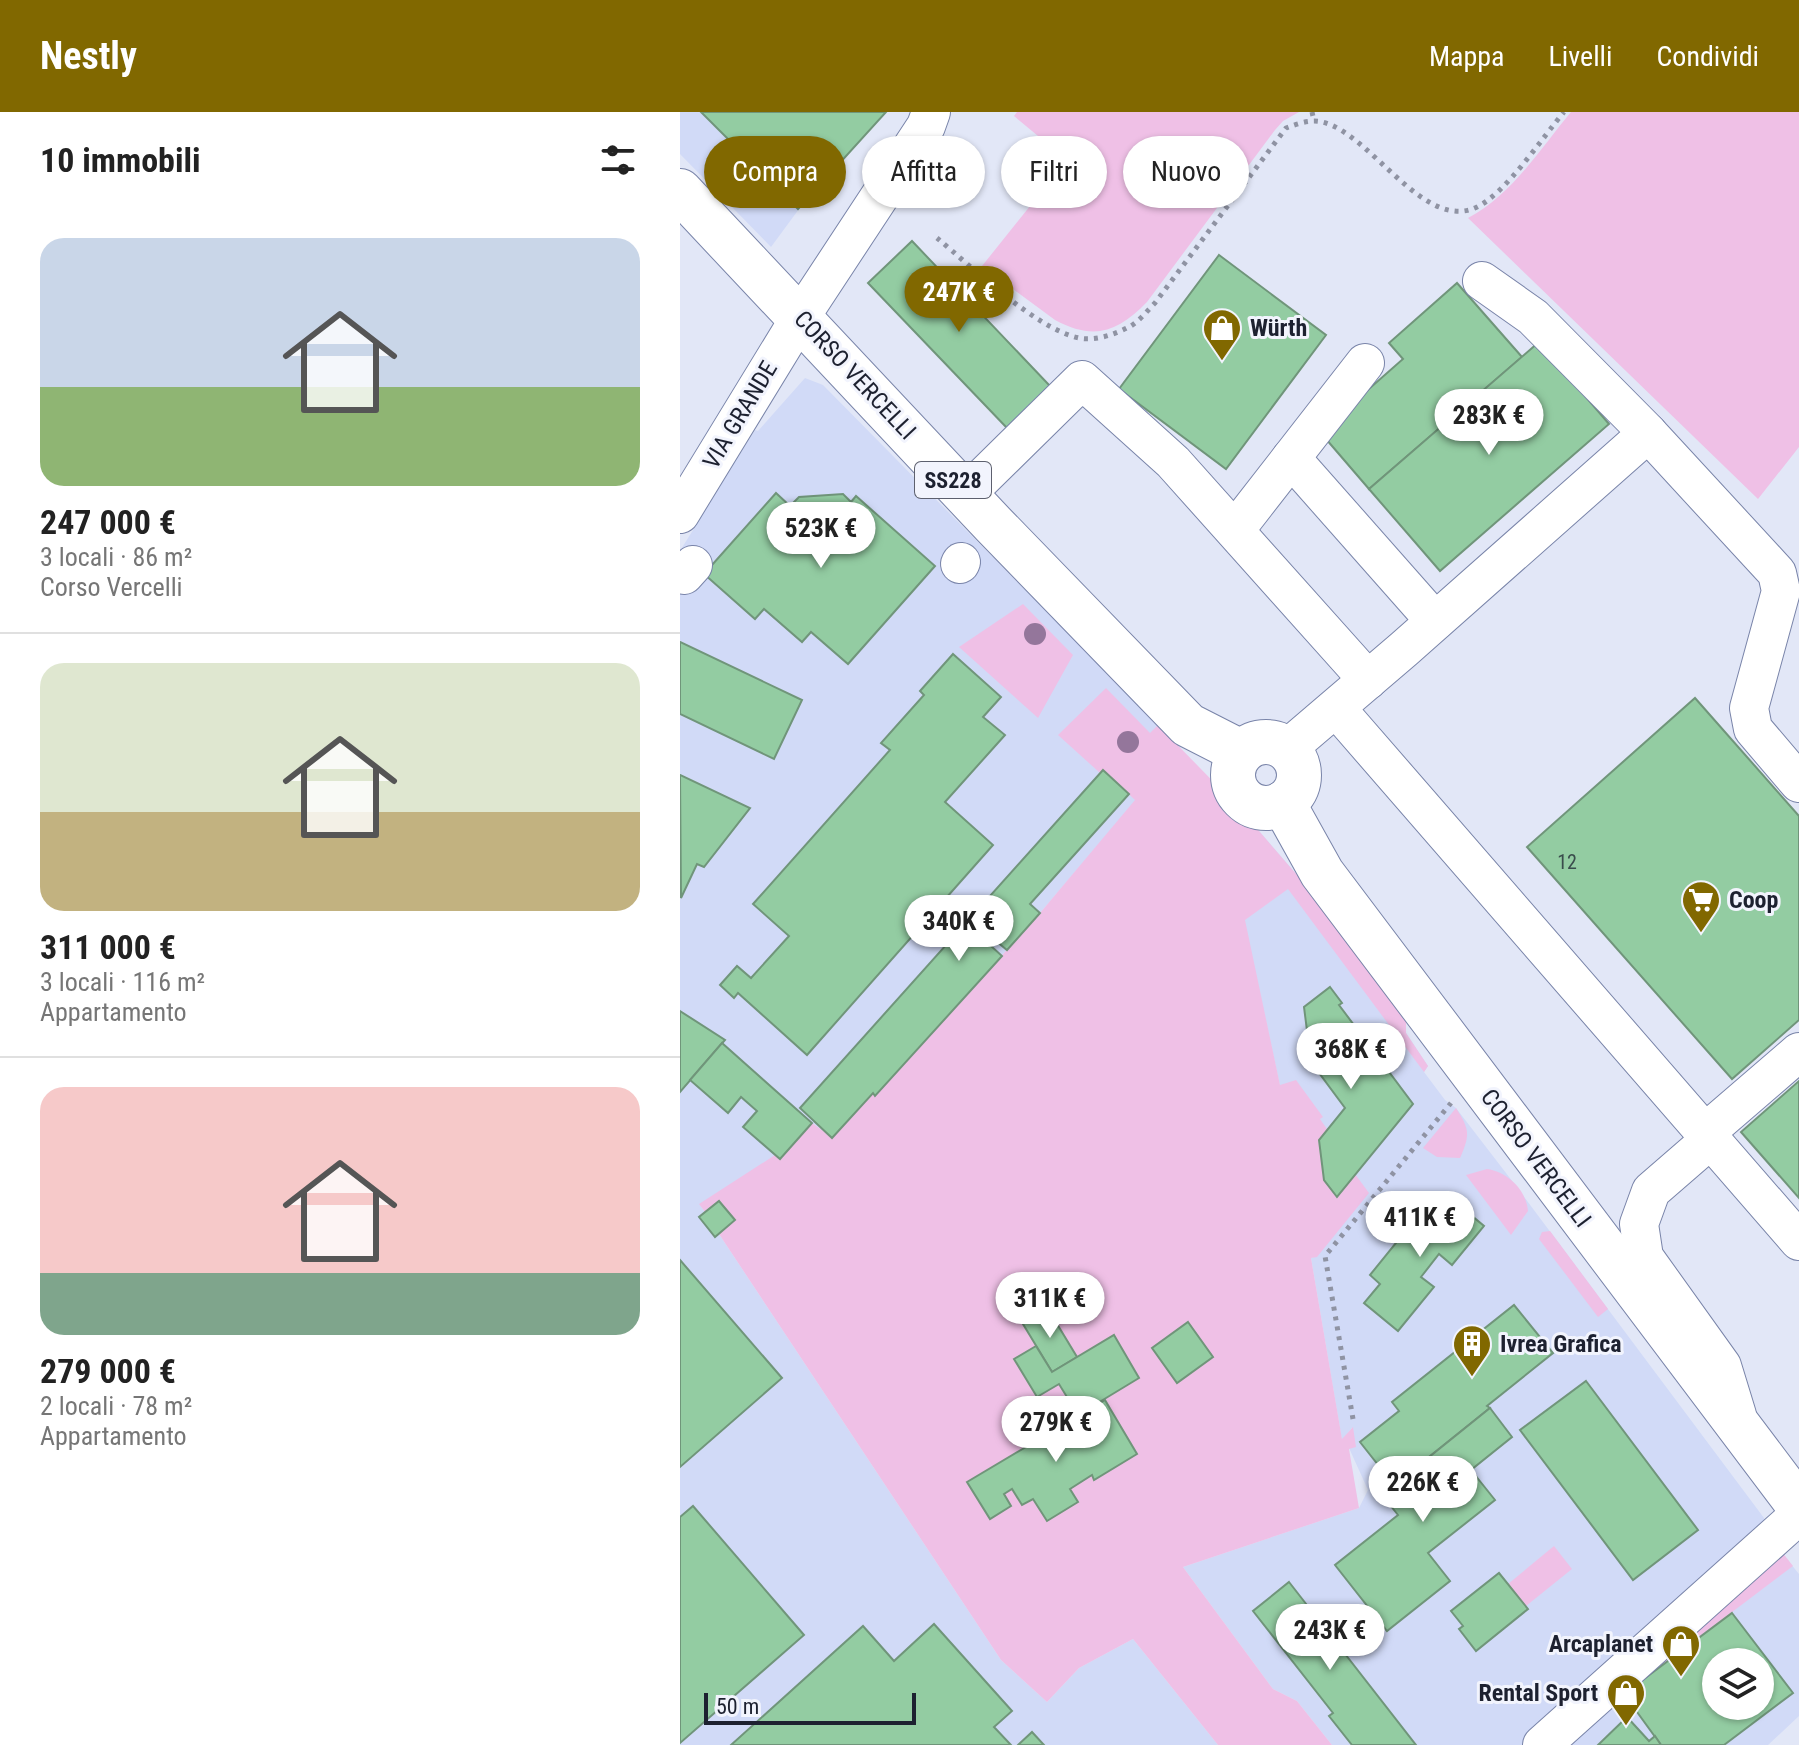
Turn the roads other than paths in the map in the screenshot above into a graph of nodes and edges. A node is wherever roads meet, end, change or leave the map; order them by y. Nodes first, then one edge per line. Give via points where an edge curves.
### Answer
1 (931, 112) edge
2 (680, 191) edge
3 (1482, 281) dead end
4 (801, 316) junction
5 (1365, 363) dead end
6 (1648, 433) junction
7 (1291, 458) junction
8 (966, 494) junction
9 (680, 514) edge
10 (1235, 530) junction
11 (1435, 621) junction
12 (1368, 680) junction
13 (1336, 708) junction
14 (1287, 749) junction
15 (1241, 752) junction
16 (1799, 783) edge
17 (1283, 803) junction
18 (1799, 1052) edge
19 (1708, 1136) junction
20 (1799, 1241) edge
21 (1741, 1429) junction
22 (1799, 1506) edge
23 (1799, 1515) edge
24 (1542, 1745) edge

1 - 4 street, VIA GRANDE
2 - 4 main road, CORSO VERCELLI / SS228
3 - 6 street via 1533,317
4 - 8 main road, CORSO VERCELLI / SS228
4 - 9 street, VIA GRANDE
5 - 7 street
6 - 11 street
6 - 16 street via 1777,573 1781,591 1749,708 1753,729
7 - 10 street
7 - 11 street
8 - 10 street via 1082,380 1173,462
8 - 15 main road, CORSO VERCELLI / SS228 via 1188,725
10 - 12 street
11 - 12 street
12 - 13 street
13 - 14 street
13 - 19 street
14 - 15 main road via 1264,741
14 - 17 main road via 1299,771 1293,795
15 - 17 main road via 1233,781 1243,799 1263,808
17 - 21 main road, CORSO VERCELLI via 1322,873
18 - 19 street
19 - 20 street
19 - 21 street via 1651,1191 1639,1224 1644,1257 1722,1366
21 - 22 main road, CORSO VERCELLI
23 - 24 street

